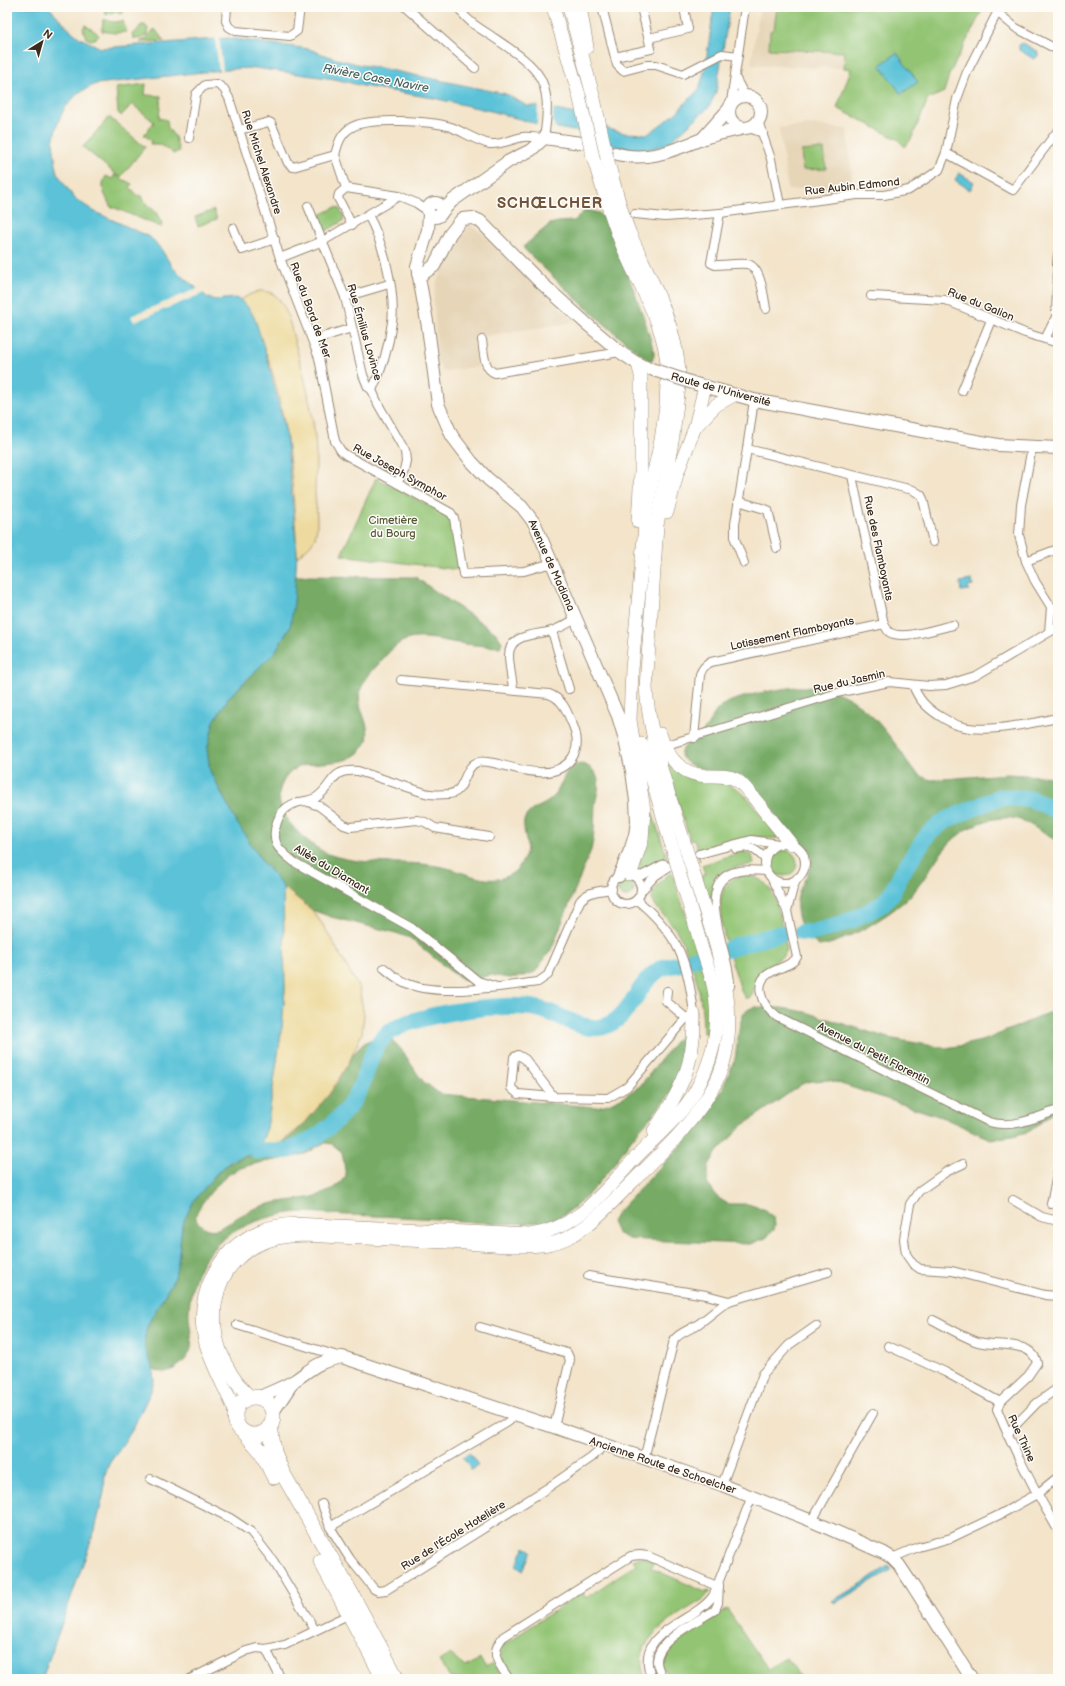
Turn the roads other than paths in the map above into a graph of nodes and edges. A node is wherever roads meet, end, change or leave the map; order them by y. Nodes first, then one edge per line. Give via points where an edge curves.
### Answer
1 (227, 7) edge
2 (300, 7) edge
3 (406, 7) edge
4 (458, 7) edge
5 (553, 7) edge
6 (563, 7) edge
7 (569, 7) edge
8 (580, 7) edge
9 (602, 7) edge
10 (641, 7) edge
11 (684, 7) edge
12 (745, 7) edge
13 (998, 10) edge
14 (649, 38) junction
15 (1058, 50) edge
16 (738, 56) junction
17 (615, 57) junction
18 (475, 68) dead end
19 (735, 77) junction
20 (588, 95) junction
21 (745, 96) junction
22 (730, 106) junction
23 (751, 126) junction
24 (239, 130) junction
25 (1058, 135) edge
26 (189, 138) dead end
27 (544, 138) junction
28 (703, 138) junction
29 (581, 143) dead end
30 (946, 153) junction
31 (335, 155) junction
32 (611, 156) junction
33 (346, 188) junction
34 (399, 196) junction
35 (780, 205) junction
36 (308, 206) dead end
37 (435, 211) junction
38 (720, 212) junction
39 (635, 214) dead end
40 (368, 215) junction
41 (352, 225) junction
42 (233, 228) dead end
43 (275, 239) junction
44 (323, 241) junction
45 (1058, 254) edge
46 (280, 258) junction
47 (418, 274) junction
48 (390, 284) junction
49 (1058, 286) edge
50 (871, 296) dead end
51 (344, 297) junction
52 (766, 309) dead end
53 (991, 320) junction
54 (352, 328) junction
55 (1045, 339) junction
56 (313, 340) junction
57 (482, 340) dead end
58 (1058, 343) edge
59 (620, 352) junction
60 (638, 364) junction
61 (699, 385) junction
62 (372, 390) junction
63 (962, 391) dead end
64 (734, 395) junction
65 (754, 400) junction
66 (695, 427) junction
67 (335, 441) joint
68 (1032, 447) junction
69 (1058, 448) edge
70 (747, 449) junction
71 (852, 476) junction
72 (397, 483) junction
73 (738, 500) junction
74 (933, 542) dead end
75 (777, 548) dead end
76 (1058, 549) edge
77 (1026, 561) junction
78 (654, 562) junction
79 (552, 563) junction
80 (744, 563) dead end
81 (638, 603) junction
82 (1051, 607) junction
83 (650, 609) junction
84 (1058, 611) edge
85 (576, 619) junction
86 (884, 624) junction
87 (953, 625) dead end
88 (1058, 627) edge
89 (552, 631) junction
90 (1049, 632) junction
91 (632, 669) junction
92 (401, 680) dead end
93 (913, 685) junction
94 (569, 688) dead end
95 (513, 689) junction
96 (1058, 718) edge
97 (694, 738) junction
98 (670, 744) dead end
99 (308, 802) junction
100 (489, 837) dead end
101 (785, 844) junction
102 (678, 845) junction
103 (765, 859) junction
104 (766, 871) junction
105 (627, 876) junction
106 (797, 878) junction
107 (772, 879) junction
108 (612, 888) junction
109 (641, 891) junction
110 (637, 900) junction
111 (786, 911) junction
112 (712, 941) junction
113 (719, 967) junction
114 (384, 968) dead end
115 (497, 987) junction
116 (667, 991) dead end
117 (690, 1016) junction
118 (554, 1097) junction
119 (1058, 1110) edge
120 (637, 1156) junction
121 (962, 1164) dead end
122 (1058, 1170) edge
123 (1013, 1200) dead end
124 (1051, 1204) dead end
125 (1058, 1221) edge
126 (828, 1272) dead end
127 (588, 1276) dead end
128 (1058, 1296) edge
129 (729, 1301) junction
130 (933, 1320) dead end
131 (237, 1325) dead end
132 (480, 1326) dead end
133 (816, 1326) dead end
134 (888, 1346) dead end
135 (342, 1357) junction
136 (294, 1381) junction
137 (1058, 1388) edge
138 (255, 1397) junction
139 (1000, 1402) junction
140 (235, 1411) junction
141 (873, 1413) dead end
142 (516, 1415) junction
143 (272, 1420) junction
144 (554, 1427) junction
145 (245, 1433) junction
146 (1007, 1434) junction
147 (602, 1444) junction
148 (644, 1459) junction
149 (1058, 1477) edge
150 (151, 1479) dead end
151 (722, 1485) junction
152 (1037, 1494) junction
153 (752, 1496) junction
154 (322, 1504) dead end
155 (812, 1521) junction
156 (330, 1527) junction
157 (1058, 1530) edge
158 (892, 1558) junction
159 (718, 1587) junction
160 (350, 1614) junction
161 (315, 1630) junction
162 (266, 1649) junction
163 (190, 1679) edge
164 (281, 1679) edge
165 (384, 1679) edge
166 (397, 1679) edge
167 (509, 1679) edge
168 (652, 1679) edge
169 (664, 1679) edge
170 (972, 1679) edge

1 - 2 street via 226,21 229,27 236,31 290,36 297,31
3 - 18 street
4 - 27 street via 470,22 528,63 544,83 547,100
5 - 20 main road
6 - 20 main road
7 - 20 main road
8 - 20 main road via 588,51
9 - 17 street
10 - 14 street
11 - 14 street via 688,29
12 - 16 street
13 - 15 street via 1016,28
13 - 30 street, Rue Aubin Edmond via 967,72 957,100
14 - 17 street via 651,49
16 - 17 street via 722,54 683,74 656,65 623,71 617,65
16 - 19 street
19 - 21 street
19 - 22 street
20 - 32 main road, bridge
20 - 32 main road, bridge via 592,153 614,224 624,252 654,315 673,369 678,354 664,305 630,232 618,198
21 - 22 main road via 735,99
21 - 23 main road via 758,102 761,111
22 - 23 main road via 730,120 734,124
22 - 28 main road
23 - 28 main road
23 - 35 street via 763,133
24 - 26 street, Rue Michel Alexandre via 227,92 217,84 211,83 196,94
24 - 31 street via 271,123 292,167
24 - 43 street, Rue Michel Alexandre
25 - 30 street via 1056,133 1013,190
27 - 29 main road
27 - 31 street via 524,137 495,144 433,123 362,123 348,129 340,137
27 - 37 main road via 531,150 509,161
28 - 32 main road via 671,152 635,157
30 - 35 street, Rue Aubin Edmond via 939,170 909,190 884,195 857,195
31 - 33 street
33 - 34 street
33 - 41 street via 338,198
34 - 37 street
34 - 40 street
35 - 38 street, Rue Aubin Edmond
36 - 44 street, Rue Émilius Lovince
37 - 47 main road, Avenue de Madiana via 417,266
38 - 39 street, Rue Aubin Edmond via 665,217
38 - 52 street via 711,263 749,264 754,267 758,273
40 - 41 street
40 - 48 street via 381,245
41 - 44 street
42 - 43 street via 242,250
43 - 46 street, Rue Michel Alexandre
44 - 46 street
44 - 51 street, Rue Émilius Lovince
45 - 49 street
46 - 56 street, Rue du Bord de Mer
47 - 59 main road, Route de l'Université via 434,266 450,234 462,219 473,218 480,221 537,279
47 - 79 main road, Avenue de Madiana via 438,404 445,422 471,461 529,515
48 - 51 street
48 - 62 street via 392,323 377,381
49 - 55 street via 1056,316
50 - 53 street, Rue du Galion via 945,300
51 - 54 street, Rue Émilius Lovince
53 - 55 street, Rue du Galion
53 - 63 street
54 - 56 street
54 - 62 street, Rue Émilius Lovince via 363,375
55 - 58 street, Rue du Galion
56 - 67 street, Rue du Bord de Mer via 319,358
57 - 59 street via 487,367 495,373
59 - 60 main road, Route de l'Université
60 - 61 main road, Route de l'Université, bridge
60 - 81 main road via 641,375 641,470 636,548
61 - 64 main road, Route de l'Université
61 - 66 main road
62 - 72 street, Rue Émilius Lovince via 404,451 406,461
64 - 65 main road, Route de l'Université
64 - 66 main road via 716,405
65 - 68 main road, Route de l'Université via 998,445
65 - 70 street
66 - 78 main road via 677,474
67 - 72 street, Rue Joseph Symphor via 346,455
68 - 69 main road, Route de l'Université
68 - 77 street via 1021,504 1019,536
70 - 71 street, Rue des Flamboyants
70 - 73 street
71 - 74 street, Rue des Flamboyants via 903,486 921,494
71 - 86 street, Rue des Flamboyants
72 - 79 street, Rue Joseph Symphor via 451,513 463,574 524,571
73 - 75 street via 768,510
73 - 80 street via 735,539
76 - 77 street
77 - 82 street
78 - 81 main road via 656,525 674,436 673,384 666,406 646,515
78 - 83 main road
79 - 85 main road, Avenue de Madiana
81 - 91 main road
82 - 84 street
82 - 90 street
83 - 101 main road via 655,706 660,735 670,757 688,772 702,776 726,776 740,783
83 - 102 main road via 646,688 648,715
85 - 89 street
85 - 105 main road, Avenue de Madiana via 618,716 632,771 636,801 635,835
86 - 87 street via 894,634 907,636
86 - 97 street, Lotissement Flamboyants via 706,664 700,675
88 - 90 street, Rue du Jasmin
89 - 94 street
89 - 95 street via 524,636 514,643 509,655
90 - 93 street, Rue du Jasmin via 975,676 946,685
91 - 102 main road via 636,717 644,752
91 - 105 main road via 630,720 644,823 642,840 632,870
92 - 95 street, Allée du Diamant
93 - 96 street via 920,700 932,711 952,724 962,727 1023,725
93 - 97 street, Rue du Jasmin via 889,682 841,692
95 - 99 street, Allée du Diamant via 549,694 561,701 572,723 578,745 570,760 562,767 544,773 484,761 476,762 461,786 451,794 430,794 348,770 338,774 324,791
97 - 98 street, Rue du Jasmin
99 - 100 street via 350,827 417,820 435,828
99 - 115 street, Allée du Diamant via 293,803 282,812 276,824 275,834 276,844 282,852 294,862 412,928 478,981
101 - 103 street via 769,850
101 - 103 street via 752,840 700,856 748,847 756,850
101 - 106 street via 800,850 804,859 803,870
102 - 112 main road, bridge
103 - 104 street
104 - 107 street
104 - 112 street via 740,870 724,878 715,895
105 - 108 street via 615,879
105 - 109 street via 640,882
105 - 109 street via 643,875 669,864
106 - 107 street via 785,883
106 - 111 street
107 - 111 street
108 - 110 street via 614,897 620,902 629,904
108 - 115 street via 583,896 548,975 538,982
109 - 110 street
110 - 117 street via 666,928 682,954 689,976
111 - 119 street, Avenue du Petit Florentin via 797,959 768,974 760,987 763,1002 770,1012 982,1119 997,1124 1016,1124
112 - 113 main road
113 - 120 main road via 715,992 717,1019 714,1044 706,1068 695,1092 680,1112
113 - 138 main road via 728,1001 728,1029 723,1064 715,1084 700,1107 667,1147 596,1218 565,1239 555,1243 528,1246 292,1236 277,1238 247,1251 227,1271 216,1294 214,1322 223,1361 239,1386
114 - 115 street via 404,982 434,989 469,990
116 - 117 street via 666,1001
117 - 118 street via 641,1073 619,1093 604,1098
117 - 120 main road via 694,1045 686,1076 677,1095
118 - 118 street via 518,1094 513,1091 511,1088 514,1057 518,1055 525,1059
120 - 140 main road via 578,1217 545,1233 530,1235 293,1224 264,1230 239,1243 213,1273 207,1287 203,1315 209,1354
121 - 128 street via 919,1191 910,1204 904,1239 906,1254 913,1264 920,1269 952,1271
122 - 124 street
123 - 125 street via 1042,1216
126 - 129 street
127 - 129 street
129 - 148 street via 694,1327 679,1334 674,1340
130 - 139 street via 976,1341 1016,1346 1034,1355 1037,1363 1028,1376
131 - 135 street
132 - 144 street via 567,1353 570,1360
133 - 151 street via 789,1345 763,1374
134 - 139 street via 945,1372
135 - 136 main road via 318,1364
135 - 142 main road, Ancienne Route de Schoelcher
136 - 138 main road
136 - 143 main road
137 - 146 street via 1037,1403
138 - 140 highway via 240,1402
138 - 143 highway via 269,1403
139 - 146 street, Rue Thine via 997,1409
140 - 145 highway via 236,1424
141 - 155 street
142 - 144 main road, Ancienne Route de Schoelcher
142 - 156 street
143 - 145 highway via 262,1434
143 - 166 highway via 274,1452 282,1472
144 - 147 main road, Ancienne Route de Schoelcher
145 - 160 highway via 261,1452
146 - 152 street, Rue Thine
147 - 148 main road, Ancienne Route de Schoelcher
147 - 156 street, Rue de l'École Hotelière via 592,1458 386,1590 374,1589 350,1559
148 - 151 main road, Ancienne Route de Schoelcher
149 - 152 street
150 - 161 street via 230,1518 251,1532 274,1562
151 - 153 main road, Ancienne Route de Schoelcher
152 - 157 street, Rue Thine
152 - 158 street via 950,1538
153 - 155 main road, Ancienne Route de Schoelcher
153 - 159 street
154 - 156 street, Rue de l'École Hotelière
155 - 158 main road, Ancienne Route de Schoelcher
158 - 170 main road, Ancienne Route de Schoelcher via 913,1586
159 - 167 street via 648,1556 631,1556 503,1637 496,1644 497,1661
159 - 168 street via 702,1608 662,1632 657,1638 647,1656
159 - 169 street via 718,1603 714,1610 663,1645 657,1662
160 - 161 street
160 - 165 highway
161 - 162 street via 285,1644
162 - 163 street via 246,1651
162 - 164 street

